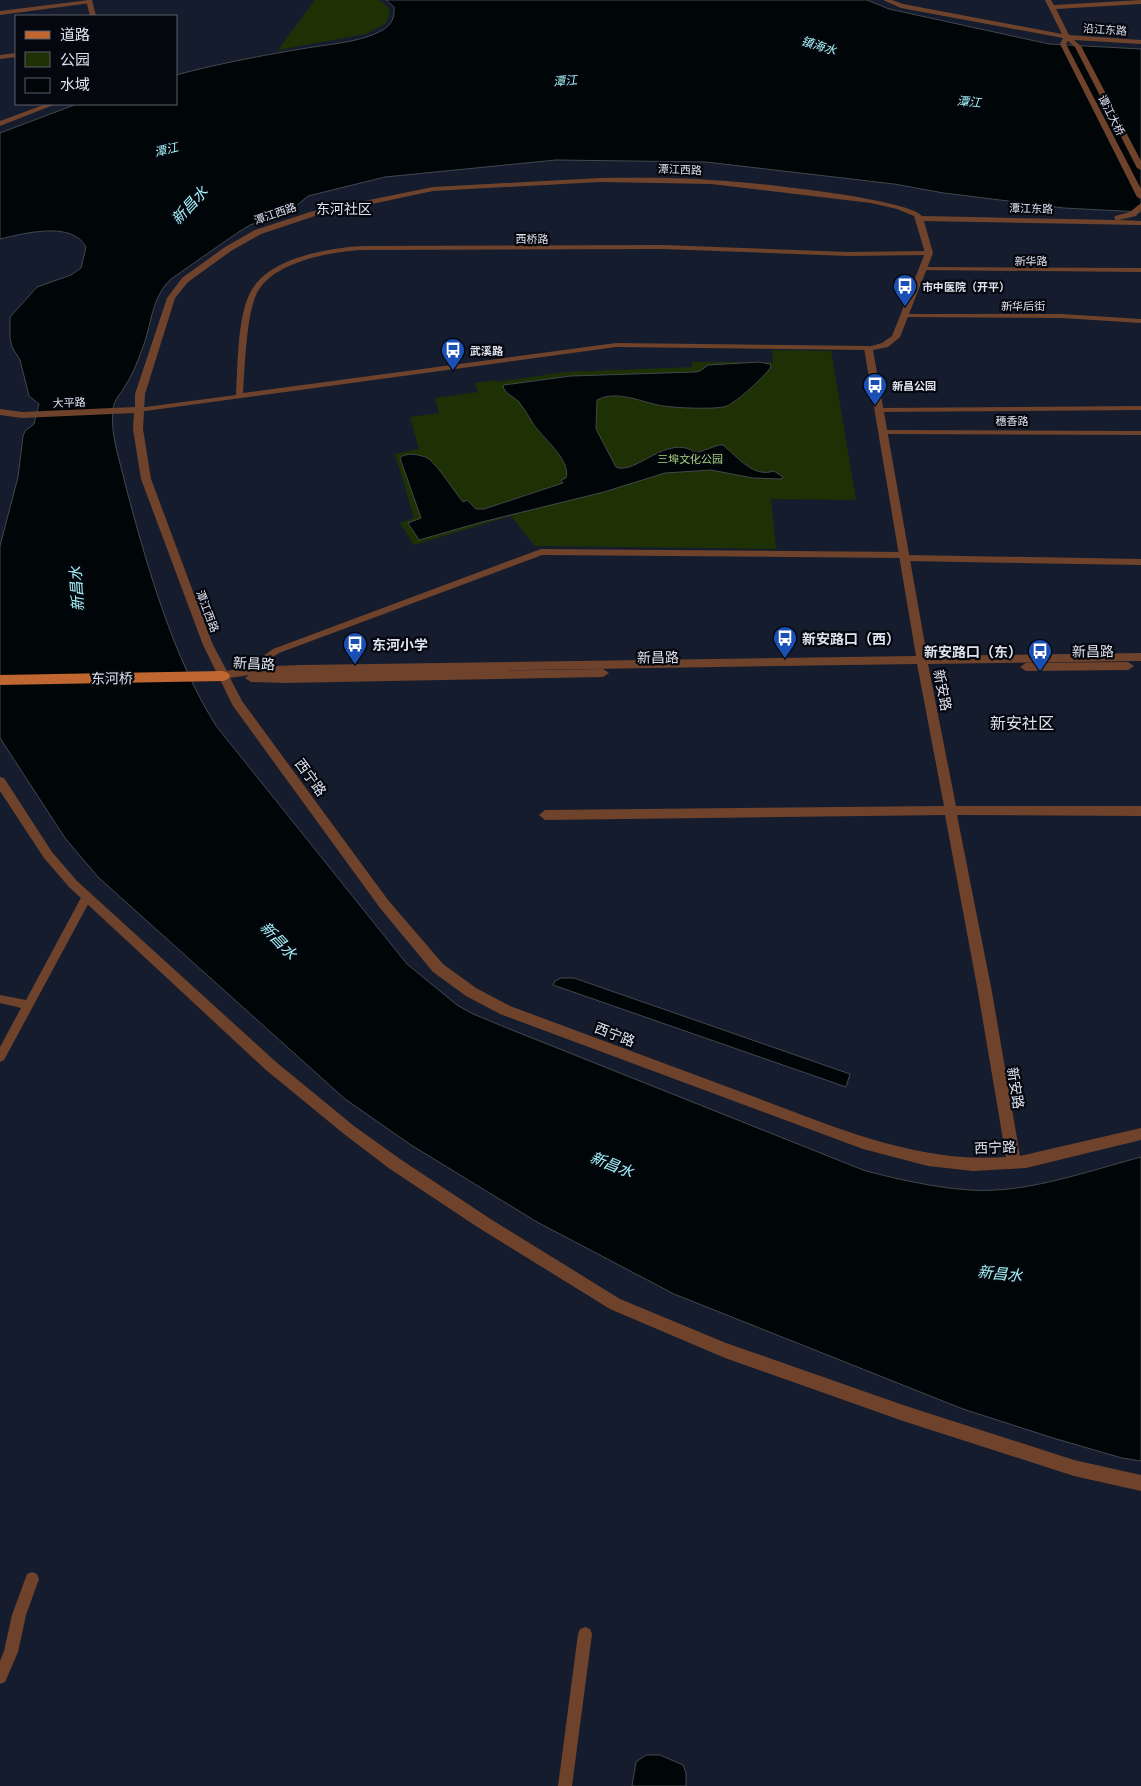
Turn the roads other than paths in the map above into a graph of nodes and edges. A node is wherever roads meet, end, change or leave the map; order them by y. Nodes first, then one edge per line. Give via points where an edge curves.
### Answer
1 (29, 0) edge
2 (886, 0) edge
3 (89, 1) edge
4 (1141, 2) edge
5 (1050, 3) edge
6 (30, 9) junction
7 (0, 13) edge
8 (93, 15) edge
9 (1065, 40) junction
10 (1141, 42) edge
11 (15, 55) edge
12 (0, 57) edge
13 (49, 105) edge
14 (0, 124) edge
15 (1141, 168) edge
16 (1141, 196) edge
17 (1141, 205) edge
18 (906, 209) junction
19 (920, 218) junction
20 (948, 218) junction
21 (1104, 221) junction
22 (1141, 223) edge
23 (929, 253) junction
24 (922, 269) junction
25 (1141, 270) edge
26 (905, 316) junction
27 (1141, 321) edge
28 (868, 348) junction
29 (239, 397) junction
30 (1141, 408) edge
31 (138, 410) junction
32 (880, 410) junction
33 (0, 412) edge
34 (883, 432) junction
35 (1141, 433) edge
36 (905, 556) junction
37 (1141, 562) edge
38 (1141, 657) edge
39 (923, 664) junction
40 (1141, 666) edge
41 (246, 670) junction
42 (223, 676) junction
43 (0, 680) edge
44 (0, 781) edge
45 (950, 810) junction
46 (1141, 812) edge
47 (545, 815) dead end
48 (87, 897) junction
49 (0, 999) edge
50 (29, 1005) junction
51 (0, 1058) edge
52 (1141, 1134) edge
53 (1014, 1163) junction
54 (1141, 1483) edge
55 (32, 1579) dead end
56 (585, 1634) dead end
57 (0, 1677) edge
58 (565, 1786) edge

1 - 6 street
2 - 9 street, 沿江东路 via 901,6
3 - 6 street
3 - 8 street
4 - 5 street
5 - 9 street, 谭江大桥
6 - 7 street
9 - 10 street, 沿江东路
9 - 15 street, 谭江大桥 via 1078,46
9 - 16 street, 谭江大桥
11 - 12 street
13 - 14 street
17 - 21 street via 1133,214
18 - 19 street, 潭江西路
18 - 20 street
18 - 31 street, 潭江西路 via 871,201 710,182 618,179 433,189 313,214 244,239 179,286 154,348
19 - 20 street, 潭江东路
19 - 23 street
20 - 21 street, 潭江东路
21 - 22 street, 潭江东路
23 - 24 street
23 - 29 street, 西桥路 via 848,254 663,247 362,248 319,252 278,270 254,293
24 - 25 street, 新华路
24 - 26 street
26 - 27 street, 新华后街 via 1061,316
26 - 28 street via 890,343
28 - 29 street via 616,345
28 - 32 street, 新安路
29 - 31 street
30 - 32 street
31 - 33 street, 大平路 via 22,415
31 - 42 street, 潭江西路 via 146,479 191,602
32 - 34 street, 新安路
34 - 35 street, 穗香路
34 - 36 street, 新安路
36 - 37 street
36 - 39 street, 新安路
36 - 41 street via 541,552 276,651
38 - 39 street, 新昌路
39 - 40 street, 新昌路
39 - 41 street, 新昌路
39 - 42 street, 新昌路 via 279,679
39 - 45 street, 新安路
41 - 42 street, 新昌路
42 - 43 main road, 东河桥
42 - 53 street, 西宁路 via 237,703 384,904 438,968 471,992 505,1010 885,1150 950,1163
44 - 48 street via 48,855
45 - 46 street
45 - 47 street
45 - 53 street, 新安路
48 - 50 street
48 - 54 street via 271,1066 356,1136 484,1223 615,1304 725,1350 903,1413 1074,1468
49 - 50 street
50 - 51 street
52 - 53 street, 西宁路
55 - 57 street via 19,1615 11,1652
56 - 58 street

